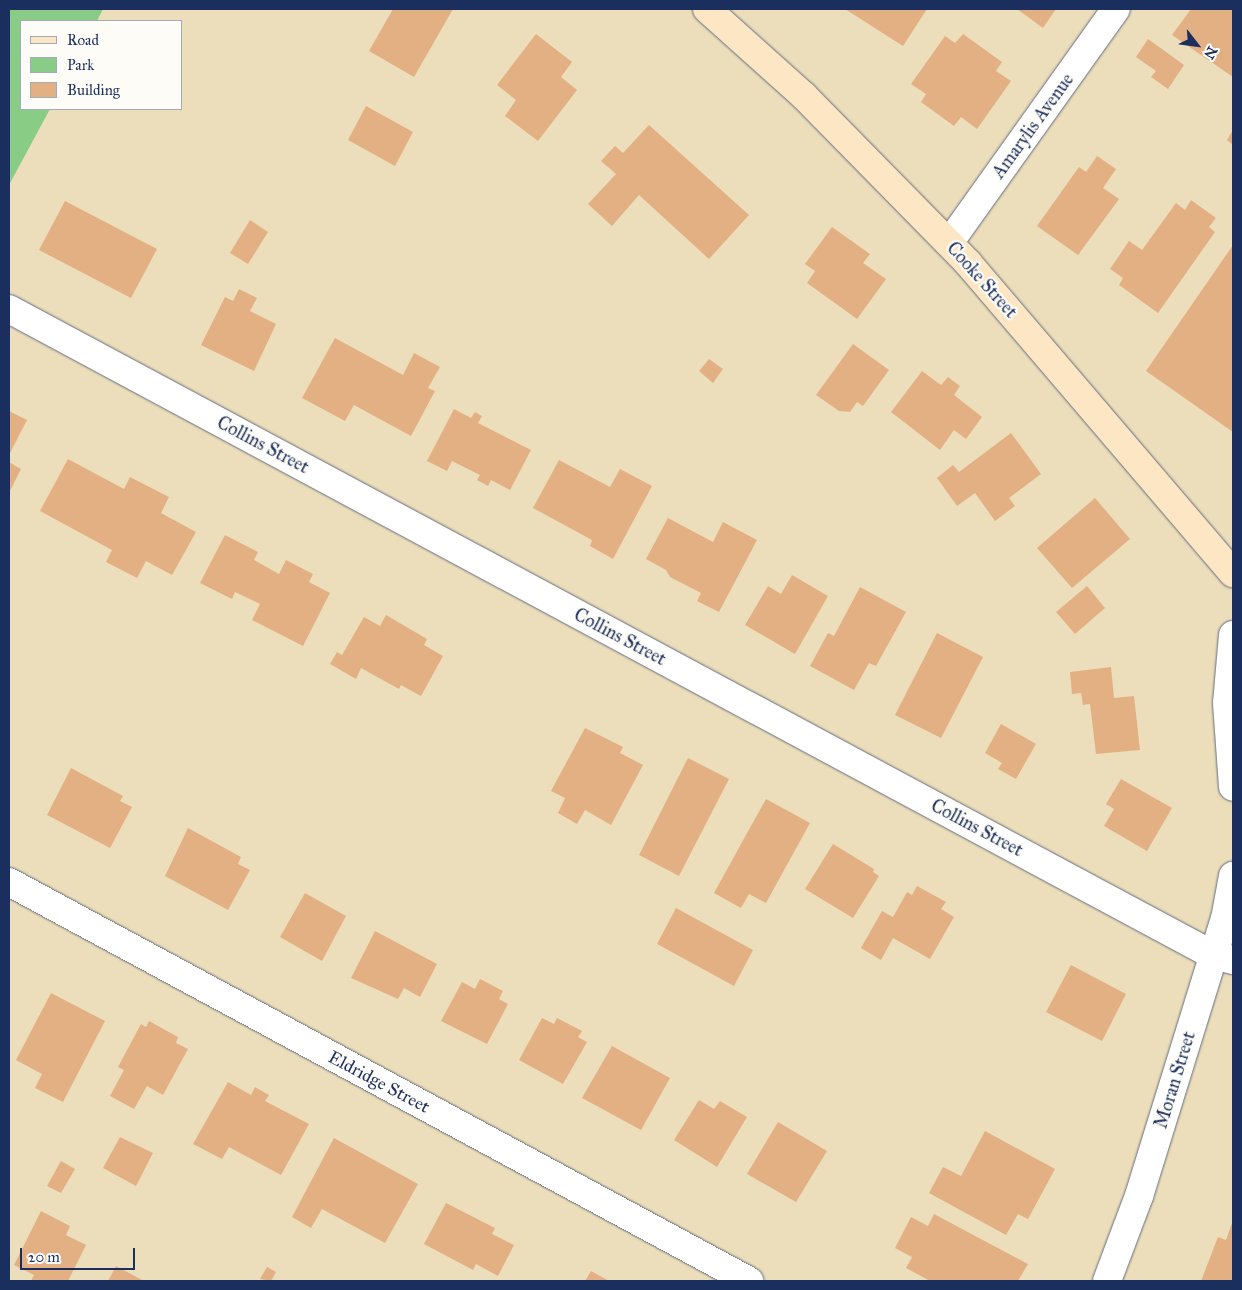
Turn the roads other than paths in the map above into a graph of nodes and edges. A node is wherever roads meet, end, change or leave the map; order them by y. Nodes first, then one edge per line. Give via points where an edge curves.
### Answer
1 (707, 9) edge
2 (1116, 9) edge
3 (949, 242) junction
4 (9, 309) edge
5 (1233, 573) edge
6 (1233, 635) edge
7 (1233, 787) edge
8 (1233, 876) edge
9 (9, 882) edge
10 (1223, 958) edge
11 (749, 1281) edge
12 (1107, 1281) edge

1 - 3 main road, Cooke Street via 804,96
2 - 3 street, Amarylis Avenue
3 - 5 main road, Cooke Street
4 - 10 street, Collins Street
6 - 7 street via 1227,703
8 - 10 street, Moran Street
9 - 11 street, Eldridge Street
10 - 12 street, Moran Street

